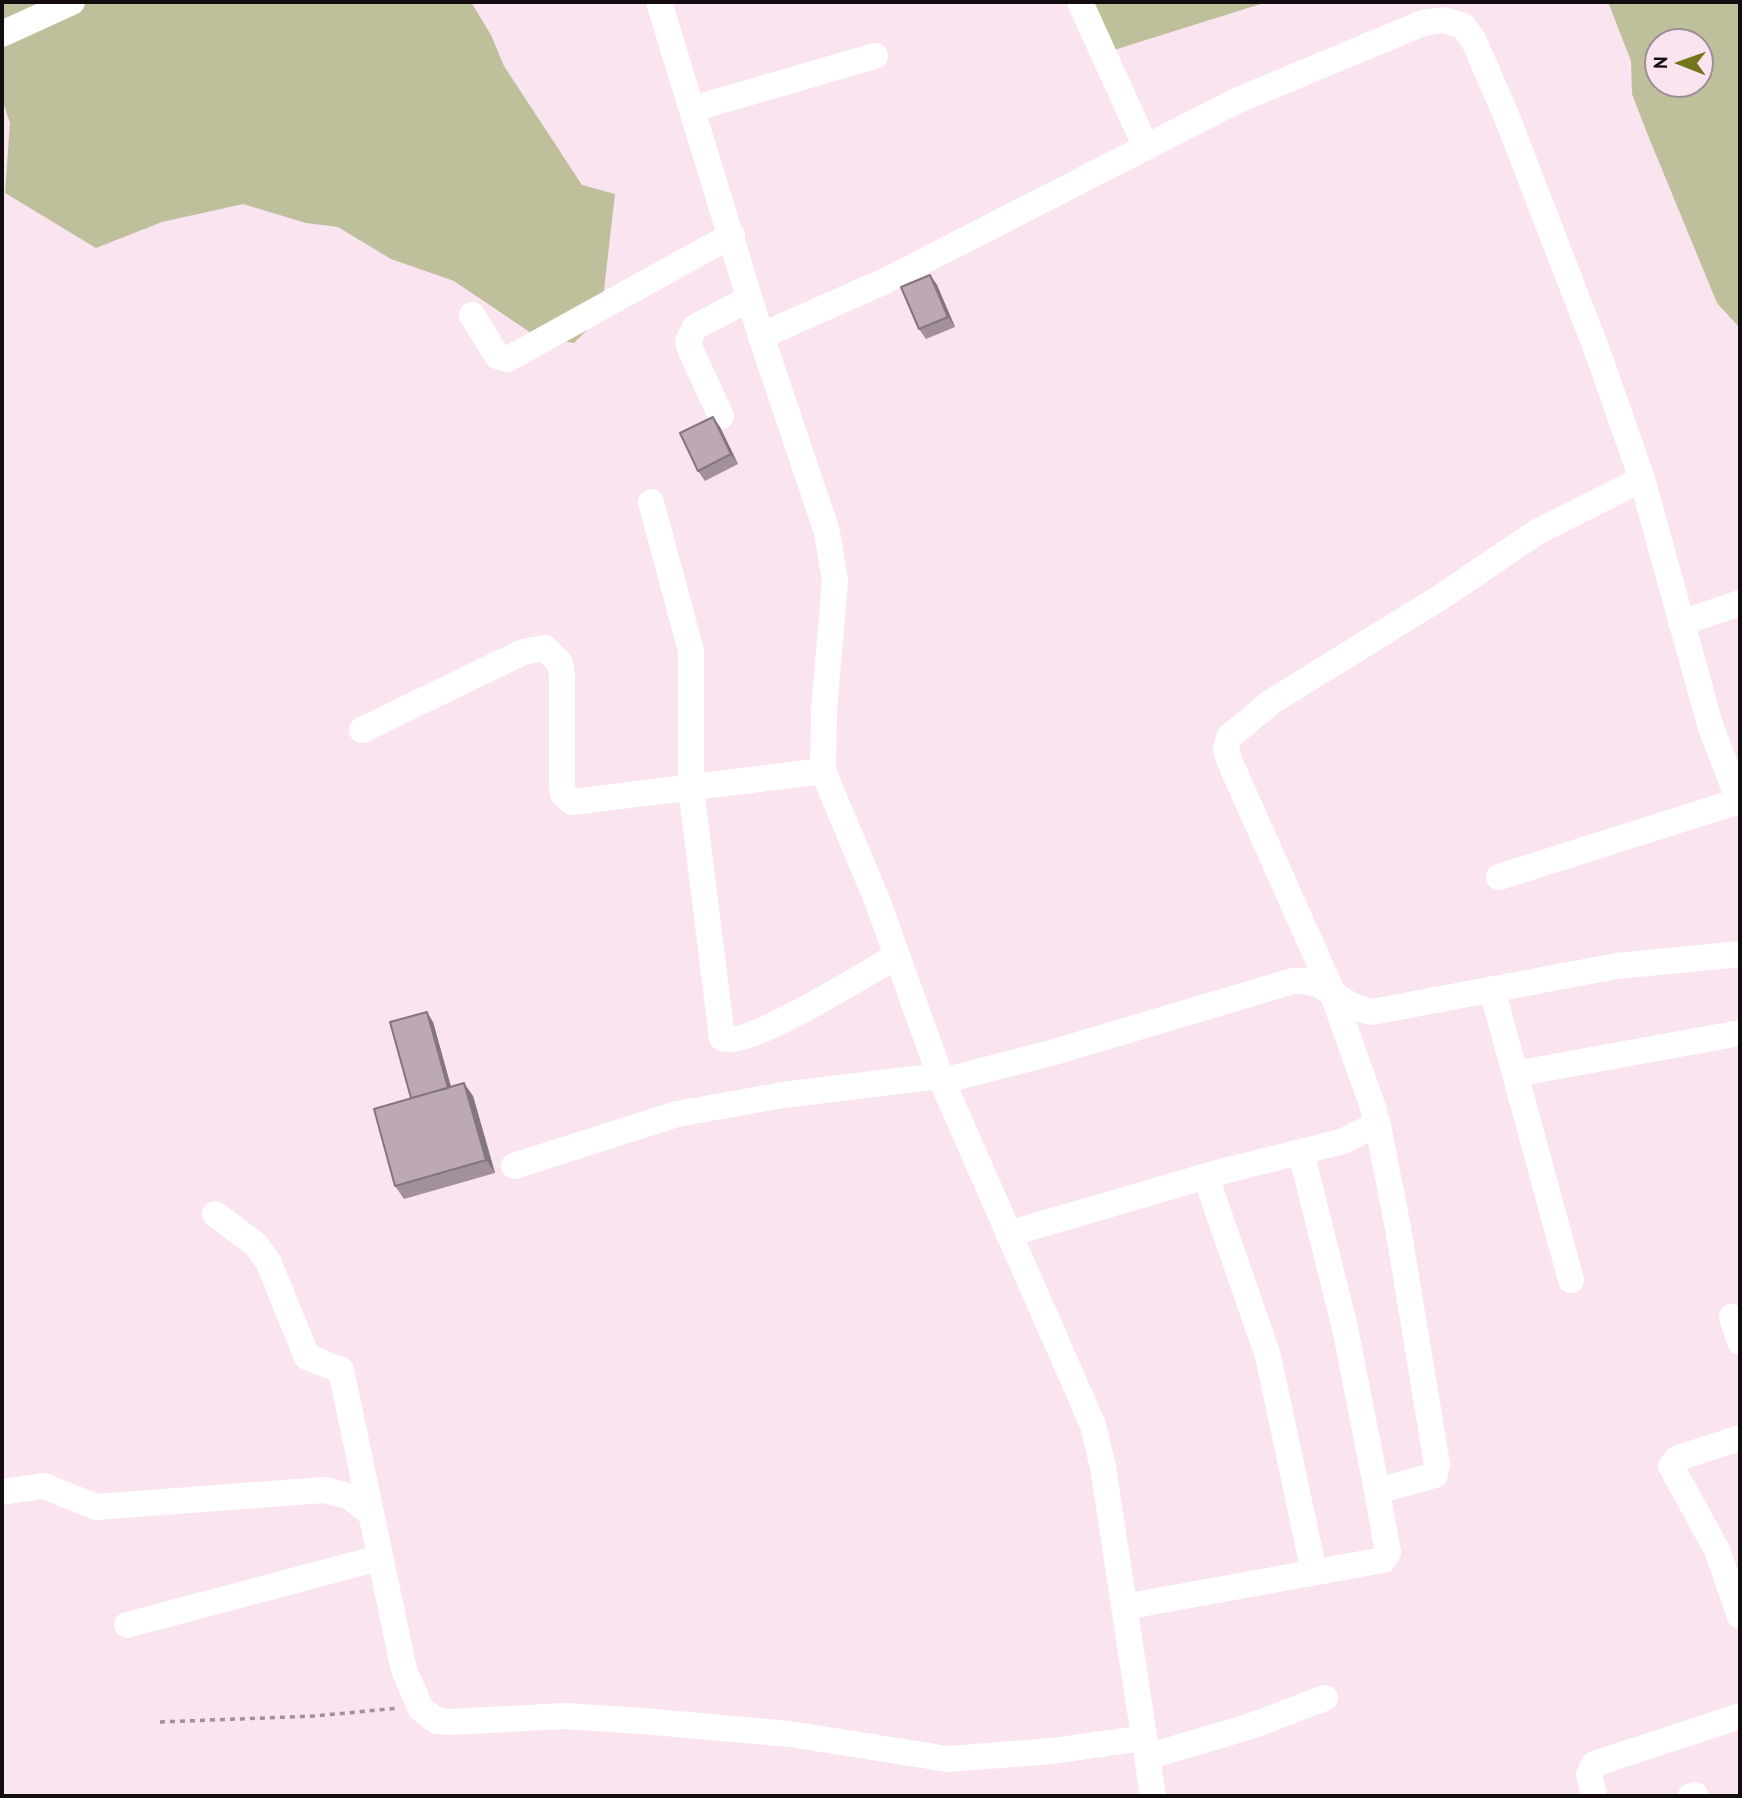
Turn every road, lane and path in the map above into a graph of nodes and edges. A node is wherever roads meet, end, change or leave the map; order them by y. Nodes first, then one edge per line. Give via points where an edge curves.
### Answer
1 (72, 2) edge
2 (659, 2) edge
3 (1080, 2) edge
4 (3, 30) edge
5 (875, 56) dead end
6 (692, 109) junction
7 (1145, 145) junction
8 (732, 235) junction
9 (749, 299) junction
10 (472, 315) dead end
11 (761, 336) junction
12 (721, 416) dead end
13 (1642, 479) junction
14 (651, 502) dead end
15 (1740, 603) edge
16 (1681, 623) junction
17 (362, 730) dead end
18 (823, 771) junction
19 (691, 789) junction
20 (1740, 802) edge
21 (1500, 877) dead end
22 (1740, 954) edge
23 (897, 956) junction
24 (1331, 989) junction
25 (1492, 989) junction
26 (1740, 1033) edge
27 (1515, 1074) junction
28 (941, 1079) junction
29 (1377, 1121) junction
30 (1301, 1152) junction
31 (514, 1166) dead end
32 (1206, 1177) junction
33 (215, 1214) dead end
34 (1008, 1234) junction
35 (1571, 1280) dead end
36 (1740, 1438) edge
37 (1377, 1491) junction
38 (2, 1492) edge
39 (369, 1513) junction
40 (379, 1558) junction
41 (1314, 1572) junction
42 (1124, 1607) junction
43 (1740, 1616) edge
44 (127, 1625) dead end
45 (1325, 1698) dead end
46 (421, 1709) junction
47 (1740, 1716) edge
48 (160, 1722) dead end
49 (1146, 1748) junction
50 (1153, 1796) edge
51 (1594, 1796) edge

1 - 4 street
2 - 6 street
3 - 7 street
5 - 6 street
6 - 8 street
7 - 11 street via 885,281
7 - 13 street via 1236,101 1423,23 1444,20 1463,26 1506,115
8 - 9 street
8 - 10 street via 509,359 497,356
9 - 11 street
9 - 12 street via 695,327 688,341
11 - 18 street via 827,532 835,581
13 - 16 street
13 - 24 street via 1500,554 1441,597 1271,702 1229,737 1229,761
14 - 19 street via 691,651
15 - 16 street
16 - 20 street via 1711,728
17 - 19 street via 523,652 545,648 554,653 562,676 562,785 567,799 582,802
18 - 19 street
18 - 23 street
19 - 23 street via 722,1038 738,1039 764,1030
20 - 21 street
22 - 25 street via 1617,966
23 - 28 street
24 - 25 street via 1347,1004 1372,1012
24 - 28 street via 1320,983 1293,981 1051,1053
24 - 29 street
25 - 27 street
26 - 27 street
27 - 35 street
28 - 31 street via 703,1108
28 - 34 street
29 - 30 street via 1350,1138
29 - 37 street via 1437,1470 1430,1478
30 - 32 street
30 - 37 street via 1345,1328
32 - 34 street
32 - 41 street via 1268,1356
33 - 39 street via 255,1244 268,1261 307,1357 341,1370
34 - 42 street via 1093,1424
36 - 43 street via 1678,1458 1671,1466 1717,1550
37 - 41 street via 1387,1557
38 - 39 street via 44,1486 96,1507 324,1490 349,1496
39 - 40 street
40 - 44 street
40 - 46 street via 404,1670
41 - 42 street
42 - 49 street
45 - 49 street via 1251,1726
46 - 48 path
46 - 49 street via 438,1721 565,1716 761,1731 948,1759
47 - 51 street via 1594,1764 1589,1774
49 - 50 street

